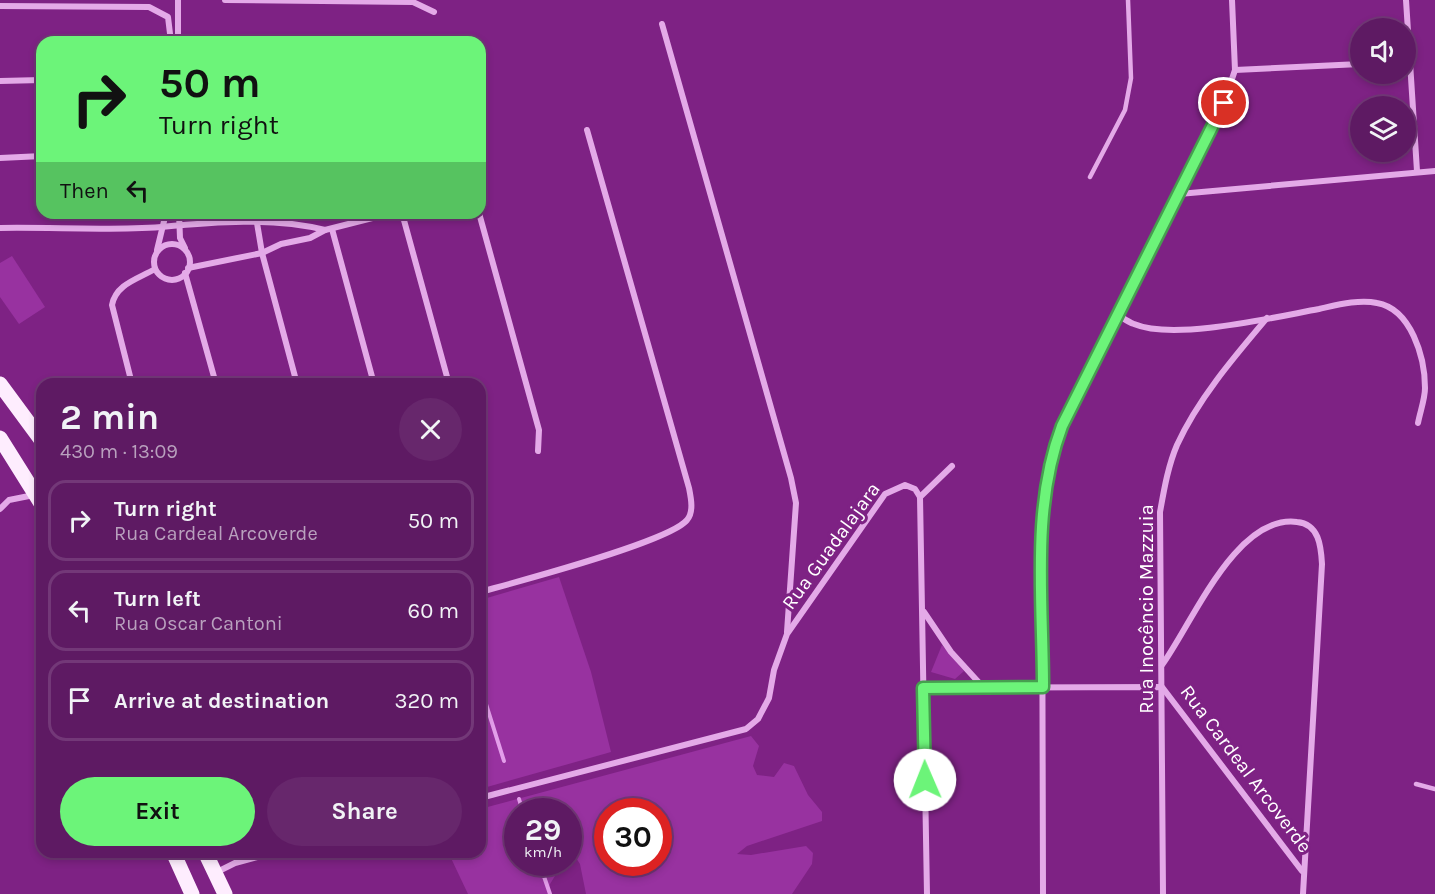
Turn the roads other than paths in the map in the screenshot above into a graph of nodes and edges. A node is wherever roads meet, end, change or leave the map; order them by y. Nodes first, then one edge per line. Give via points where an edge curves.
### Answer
1 (178, 0) edge
2 (225, 0) edge
3 (1128, 0) edge
4 (1232, 0) edge
5 (1406, 0) edge
6 (0, 6) edge
7 (434, 12) dead end
8 (1407, 18) edge
9 (662, 24) dead end
10 (170, 36) edge
11 (178, 36) edge
12 (1350, 64) edge
13 (1235, 70) junction
14 (36, 80) edge
15 (0, 81) edge
16 (1410, 84) edge
17 (587, 130) dead end
18 (36, 156) edge
19 (0, 158) edge
20 (1417, 171) junction
21 (1435, 171) edge
22 (1089, 177) dead end
23 (1179, 194) junction
24 (163, 219) edge
25 (179, 219) edge
26 (368, 219) edge
27 (404, 219) edge
28 (481, 219) edge
29 (257, 223) junction
30 (179, 224) junction
31 (160, 226) junction
32 (0, 228) edge
33 (328, 229) junction
34 (186, 251) junction
35 (157, 252) junction
36 (262, 253) junction
37 (156, 269) junction
38 (187, 271) junction
39 (1118, 315) junction
40 (1267, 318) junction
41 (130, 378) edge
42 (214, 378) edge
43 (295, 378) edge
44 (372, 378) edge
45 (447, 378) edge
46 (0, 384) edge
47 (6, 405) edge
48 (1418, 423) dead end
49 (36, 435) edge
50 (0, 438) edge
51 (538, 451) dead end
52 (952, 466) dead end
53 (36, 492) edge
54 (920, 497) junction
55 (36, 498) edge
56 (0, 509) edge
57 (486, 590) edge
58 (923, 612) junction
59 (787, 634) junction
60 (1162, 664) junction
61 (983, 687) junction
62 (1043, 687) junction
63 (1162, 687) junction
64 (923, 688) junction
65 (1416, 784) dead end
66 (1435, 789) edge
67 (486, 796) edge
68 (176, 858) edge
69 (208, 858) edge
70 (254, 858) edge
71 (1302, 871) junction
72 (215, 873) junction
73 (192, 894) edge
74 (225, 894) edge
75 (927, 894) edge
76 (1043, 894) edge
77 (1164, 894) edge
78 (1303, 894) edge

1 - 11 street
2 - 7 street via 413,2
3 - 22 lane via 1131,78 1125,110
4 - 13 street
5 - 8 street
6 - 10 street via 149,7 168,17
9 - 59 street via 793,486 796,503
12 - 13 street
13 - 23 street via 1224,103
14 - 15 street
16 - 20 street
17 - 57 street via 690,489 691,510 681,525 658,535 585,562
18 - 19 street
20 - 21 street
20 - 23 street
23 - 39 street
24 - 31 street
25 - 30 street
26 - 33 street
27 - 45 street
28 - 51 street via 539,430
29 - 30 street
29 - 33 street
29 - 36 street
30 - 31 street
30 - 34 street
31 - 32 street
31 - 35 street
33 - 36 street
33 - 44 street
34 - 35 street via 171,244
34 - 38 street
35 - 37 street
36 - 38 street
36 - 43 street
37 - 38 street via 169,279
37 - 41 street via 114,294 112,306
38 - 42 street
39 - 40 street via 1150,328 1182,329
39 - 62 street via 1062,426 1049,466 1042,518
40 - 48 street via 1348,303 1376,302 1393,308 1405,319 1421,358 1425,388
40 - 60 street, Rua Inocêncio Mazzuia via 1198,407 1177,446 1166,478 1160,512
46 - 47 main road
47 - 49 main road
50 - 53 main road
52 - 54 street
54 - 58 street
54 - 59 street, Rua Guadalajara via 915,489 905,485 885,494
55 - 56 street via 9,500
58 - 61 street via 951,652
58 - 64 street
59 - 67 street, Rua Guadalajara via 769,698 758,719 746,729
60 - 63 street, Rua Inocêncio Mazzuia
60 - 71 street via 1211,583 1233,555 1274,522 1302,522 1314,531 1321,543 1322,564
61 - 62 street, Rua Cardeal Arcoverde
61 - 64 street, Rua Cardeal Arcoverde
62 - 63 street, Rua Cardeal Arcoverde
62 - 76 street
63 - 71 street, Rua Cardeal Arcoverde
63 - 77 street, Rua Inocêncio Mazzuia
64 - 75 street
65 - 66 lane
68 - 73 main road
69 - 72 main road
70 - 72 street
71 - 78 street
72 - 74 main road

